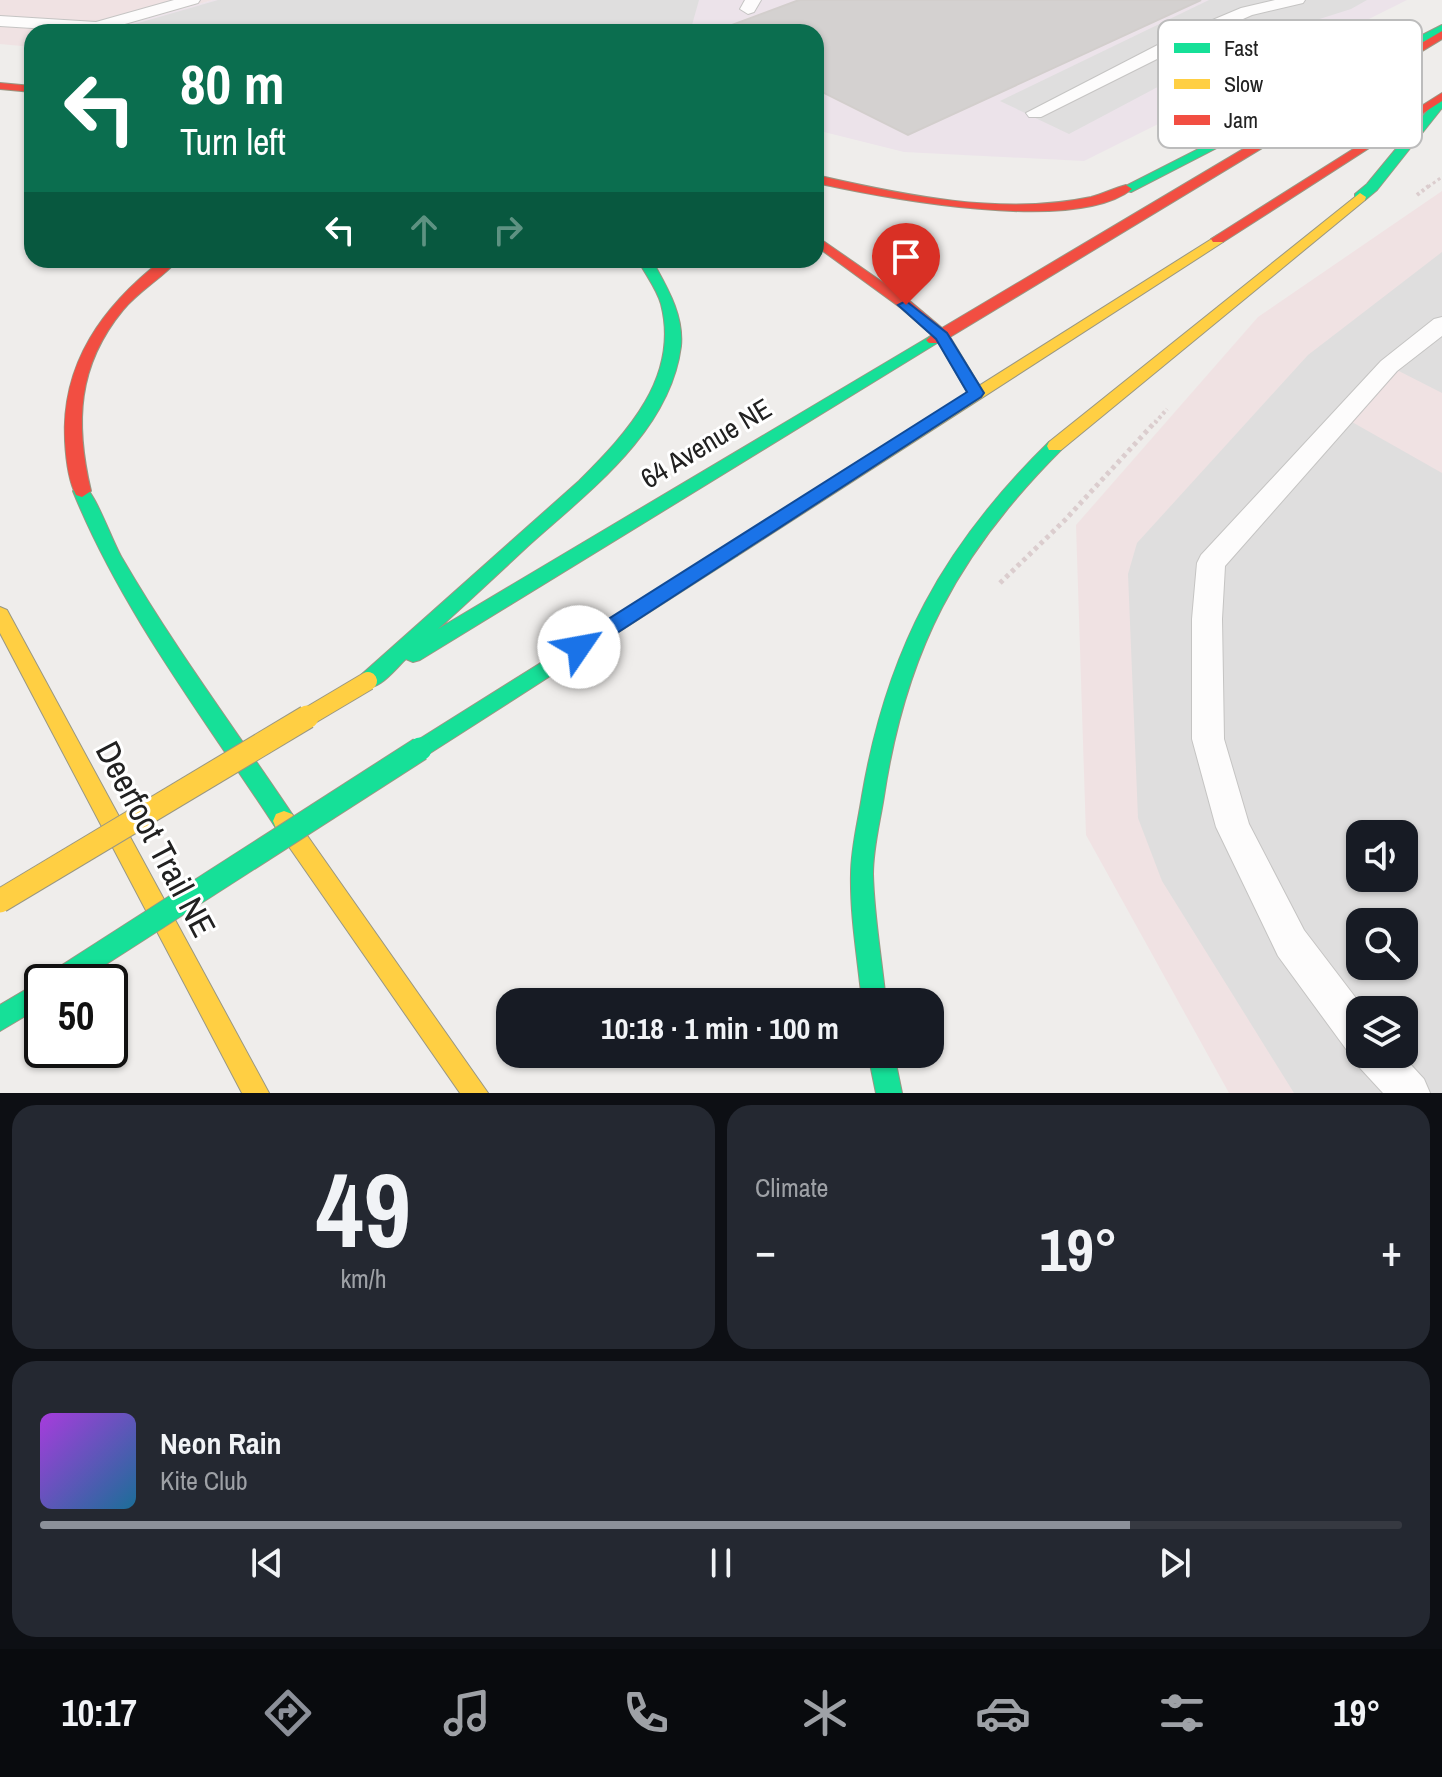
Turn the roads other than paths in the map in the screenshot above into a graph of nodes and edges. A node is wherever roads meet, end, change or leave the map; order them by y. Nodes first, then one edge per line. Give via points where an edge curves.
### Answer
1 (192, 0) edge
2 (1297, 0) edge
3 (1226, 20) edge
4 (0, 21) edge
5 (48, 24) edge
6 (108, 24) edge
7 (1442, 31) edge
8 (1422, 41) edge
9 (1422, 43) edge
10 (1158, 52) edge
11 (0, 86) edge
12 (24, 88) edge
13 (1442, 98) edge
14 (1422, 111) edge
15 (1035, 113) dead end
16 (1422, 123) edge
17 (1208, 148) edge
18 (1250, 148) edge
19 (1363, 148) edge
20 (1403, 148) edge
21 (824, 181) edge
22 (1195, 232) dead end
23 (824, 246) edge
24 (161, 268) edge
25 (650, 268) edge
26 (1129, 296) junction
27 (1442, 324) edge
28 (942, 336) junction
29 (976, 393) junction
30 (0, 615) edge
31 (368, 681) junction
32 (0, 901) edge
33 (85, 964) edge
34 (873, 988) edge
35 (24, 1004) edge
36 (1346, 1016) edge
37 (0, 1019) edge
38 (884, 1068) edge
39 (1387, 1068) edge
40 (256, 1093) edge
41 (475, 1093) edge
42 (889, 1093) edge
43 (1410, 1093) edge

1 - 6 lane
2 - 3 lane
4 - 5 lane
7 - 8 main road
7 - 9 main road, 64 Avenue NE
10 - 15 lane
11 - 12 main road
13 - 14 main road
13 - 16 main road
17 - 21 main road via 1106,199 1016,208 875,193
18 - 28 main road, 64 Avenue NE
19 - 26 main road
20 - 34 main road via 1372,187 1033,466 987,516 949,575 904,662 877,754 862,873
22 - 26 main road
23 - 28 main road
24 - 41 main road via 118,304 87,348 78,372 71,432 85,497 116,566 217,725
25 - 31 main road via 667,298 673,335 671,366 656,400 588,482
26 - 29 main road
27 - 36 lane via 1389,366 1211,563 1208,739 1233,827 1291,943
28 - 29 main road
28 - 31 main road, 64 Avenue NE
29 - 33 main road, bridge
30 - 40 main road, Deerfoot Trail NE
31 - 32 main road, 64 Avenue NE, bridge
35 - 37 main road
38 - 42 main road
39 - 43 lane

